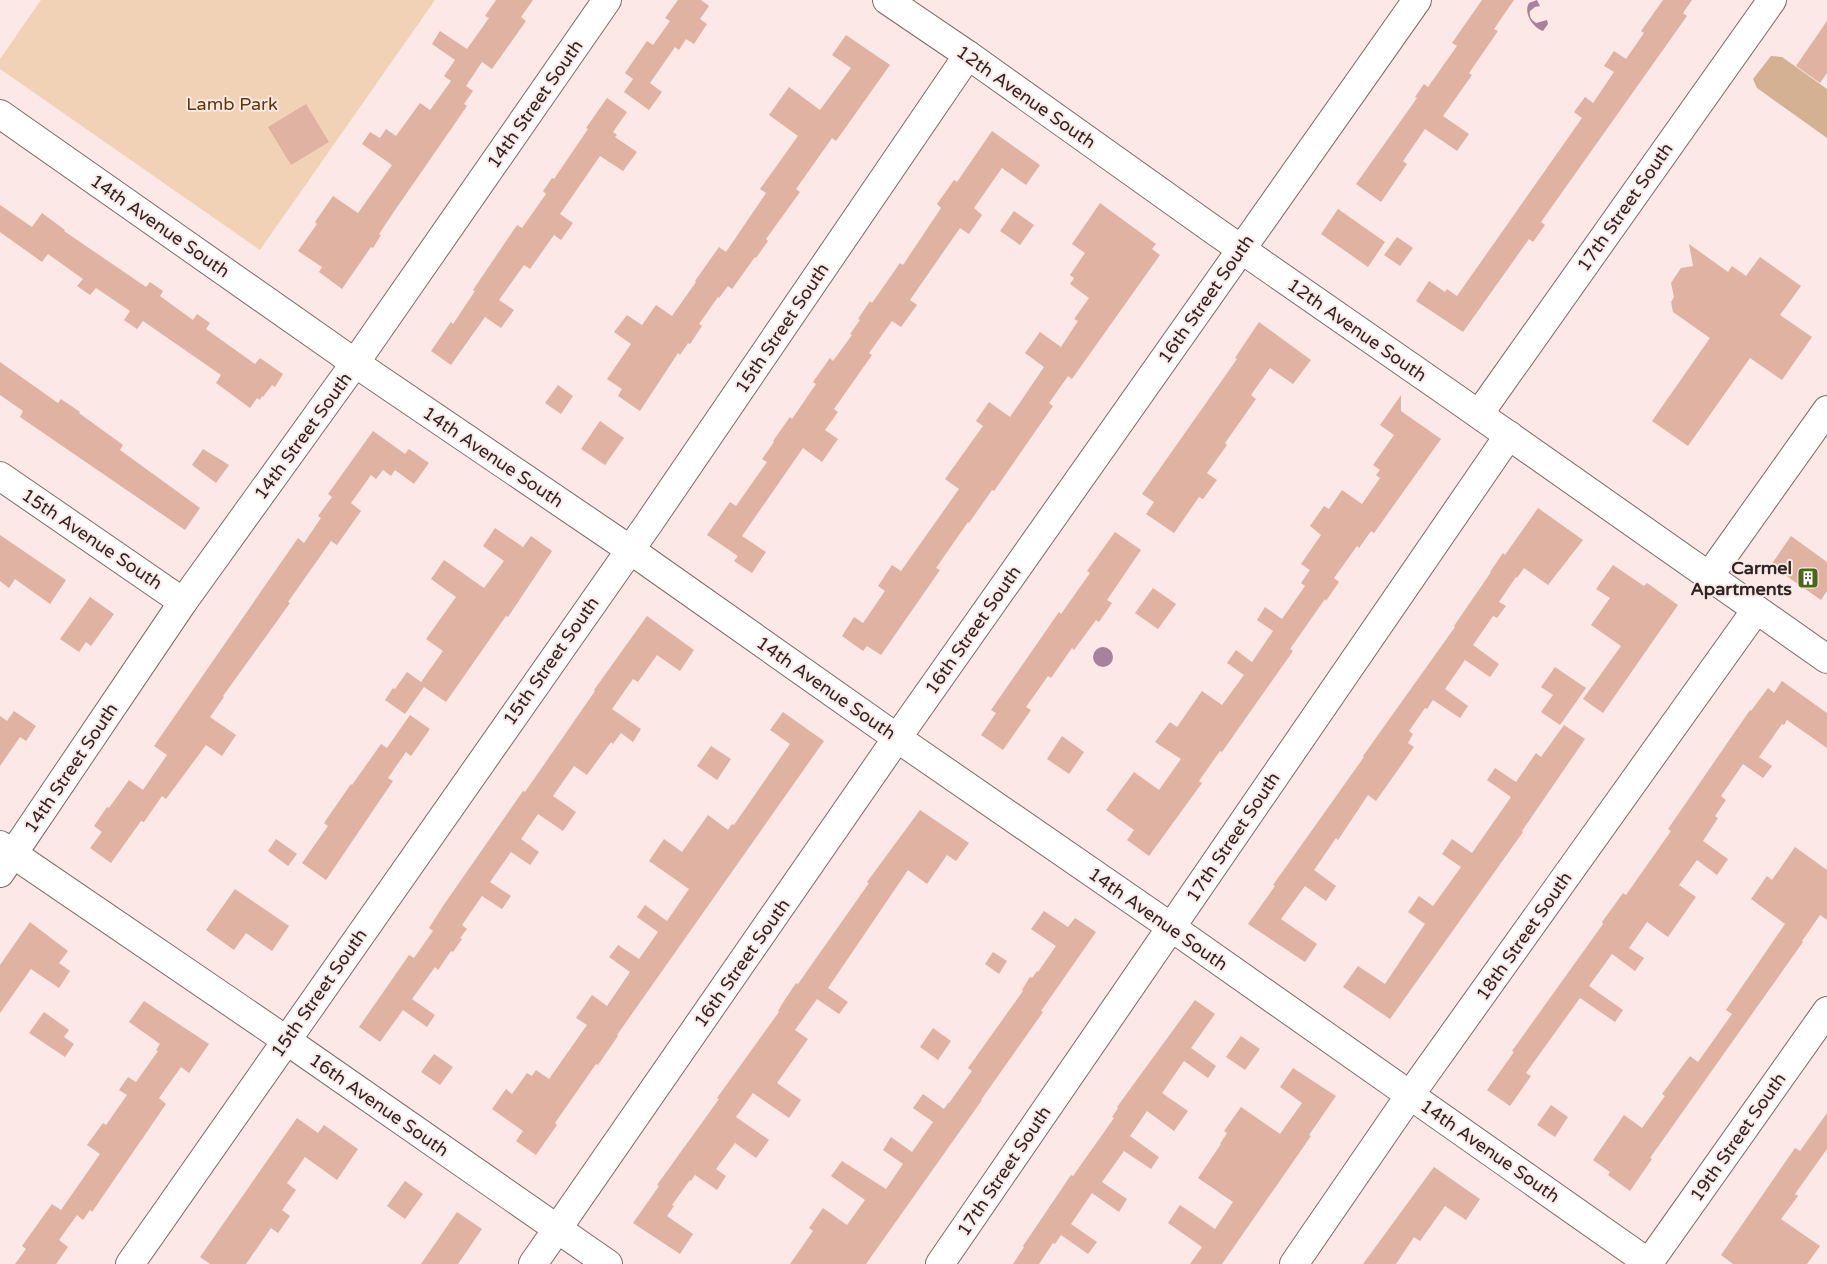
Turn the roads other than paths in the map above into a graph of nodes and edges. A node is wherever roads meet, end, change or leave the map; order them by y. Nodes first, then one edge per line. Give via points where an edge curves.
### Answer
1 (607, 0) edge
2 (888, 0) edge
3 (1417, 0) edge
4 (1772, 0) edge
5 (968, 55) junction
6 (0, 114) edge
7 (1241, 249) junction
8 (355, 363) junction
9 (1827, 410) edge
10 (1479, 414) junction
11 (1509, 435) junction
12 (0, 476) edge
13 (630, 549) junction
14 (1710, 576) junction
15 (184, 602) junction
16 (1756, 610) junction
17 (1827, 659) edge
18 (897, 738) junction
19 (4, 858) edge
20 (1171, 927) junction
21 (1827, 1011) edge
22 (286, 1040) junction
23 (1410, 1095) junction
24 (558, 1229) junction
25 (130, 1264) edge
26 (533, 1264) edge
27 (608, 1264) edge
28 (940, 1264) edge
29 (1294, 1264) edge
30 (1649, 1264) edge

1 - 8 street, 14th Street South
2 - 5 street, 12th Avenue South
3 - 7 street, 16th Street South
4 - 10 street, 17th Street South
5 - 7 street, 12th Avenue South
5 - 13 street, 15th Street South
6 - 8 street, 14th Avenue South
7 - 10 street, 12th Avenue South
7 - 18 street, 16th Street South
8 - 13 street, 14th Avenue South
8 - 15 street, 14th Street South
9 - 14 street
10 - 11 street, 12th Avenue South
11 - 14 street, 12th Avenue South
11 - 20 street, 17th Street South
12 - 15 street, 15th Avenue South
13 - 18 street, 14th Avenue South
13 - 22 street, 15th Street South
14 - 16 street, 12th Avenue South
15 - 19 street, 14th Street South
16 - 17 street, 12th Avenue South
16 - 23 street, 18th Street South
18 - 20 street, 14th Avenue South
18 - 24 street, 16th Street South
19 - 22 street, 16th Avenue South
20 - 23 street, 14th Avenue South
20 - 28 street, 17th Street South
21 - 30 street, 19th Street South
22 - 24 street, 16th Avenue South
22 - 25 street, 15th Street South
23 - 29 street, 18th Street South
23 - 30 street, 14th Avenue South
24 - 26 street, 16th Street South
24 - 27 street, 16th Avenue South

